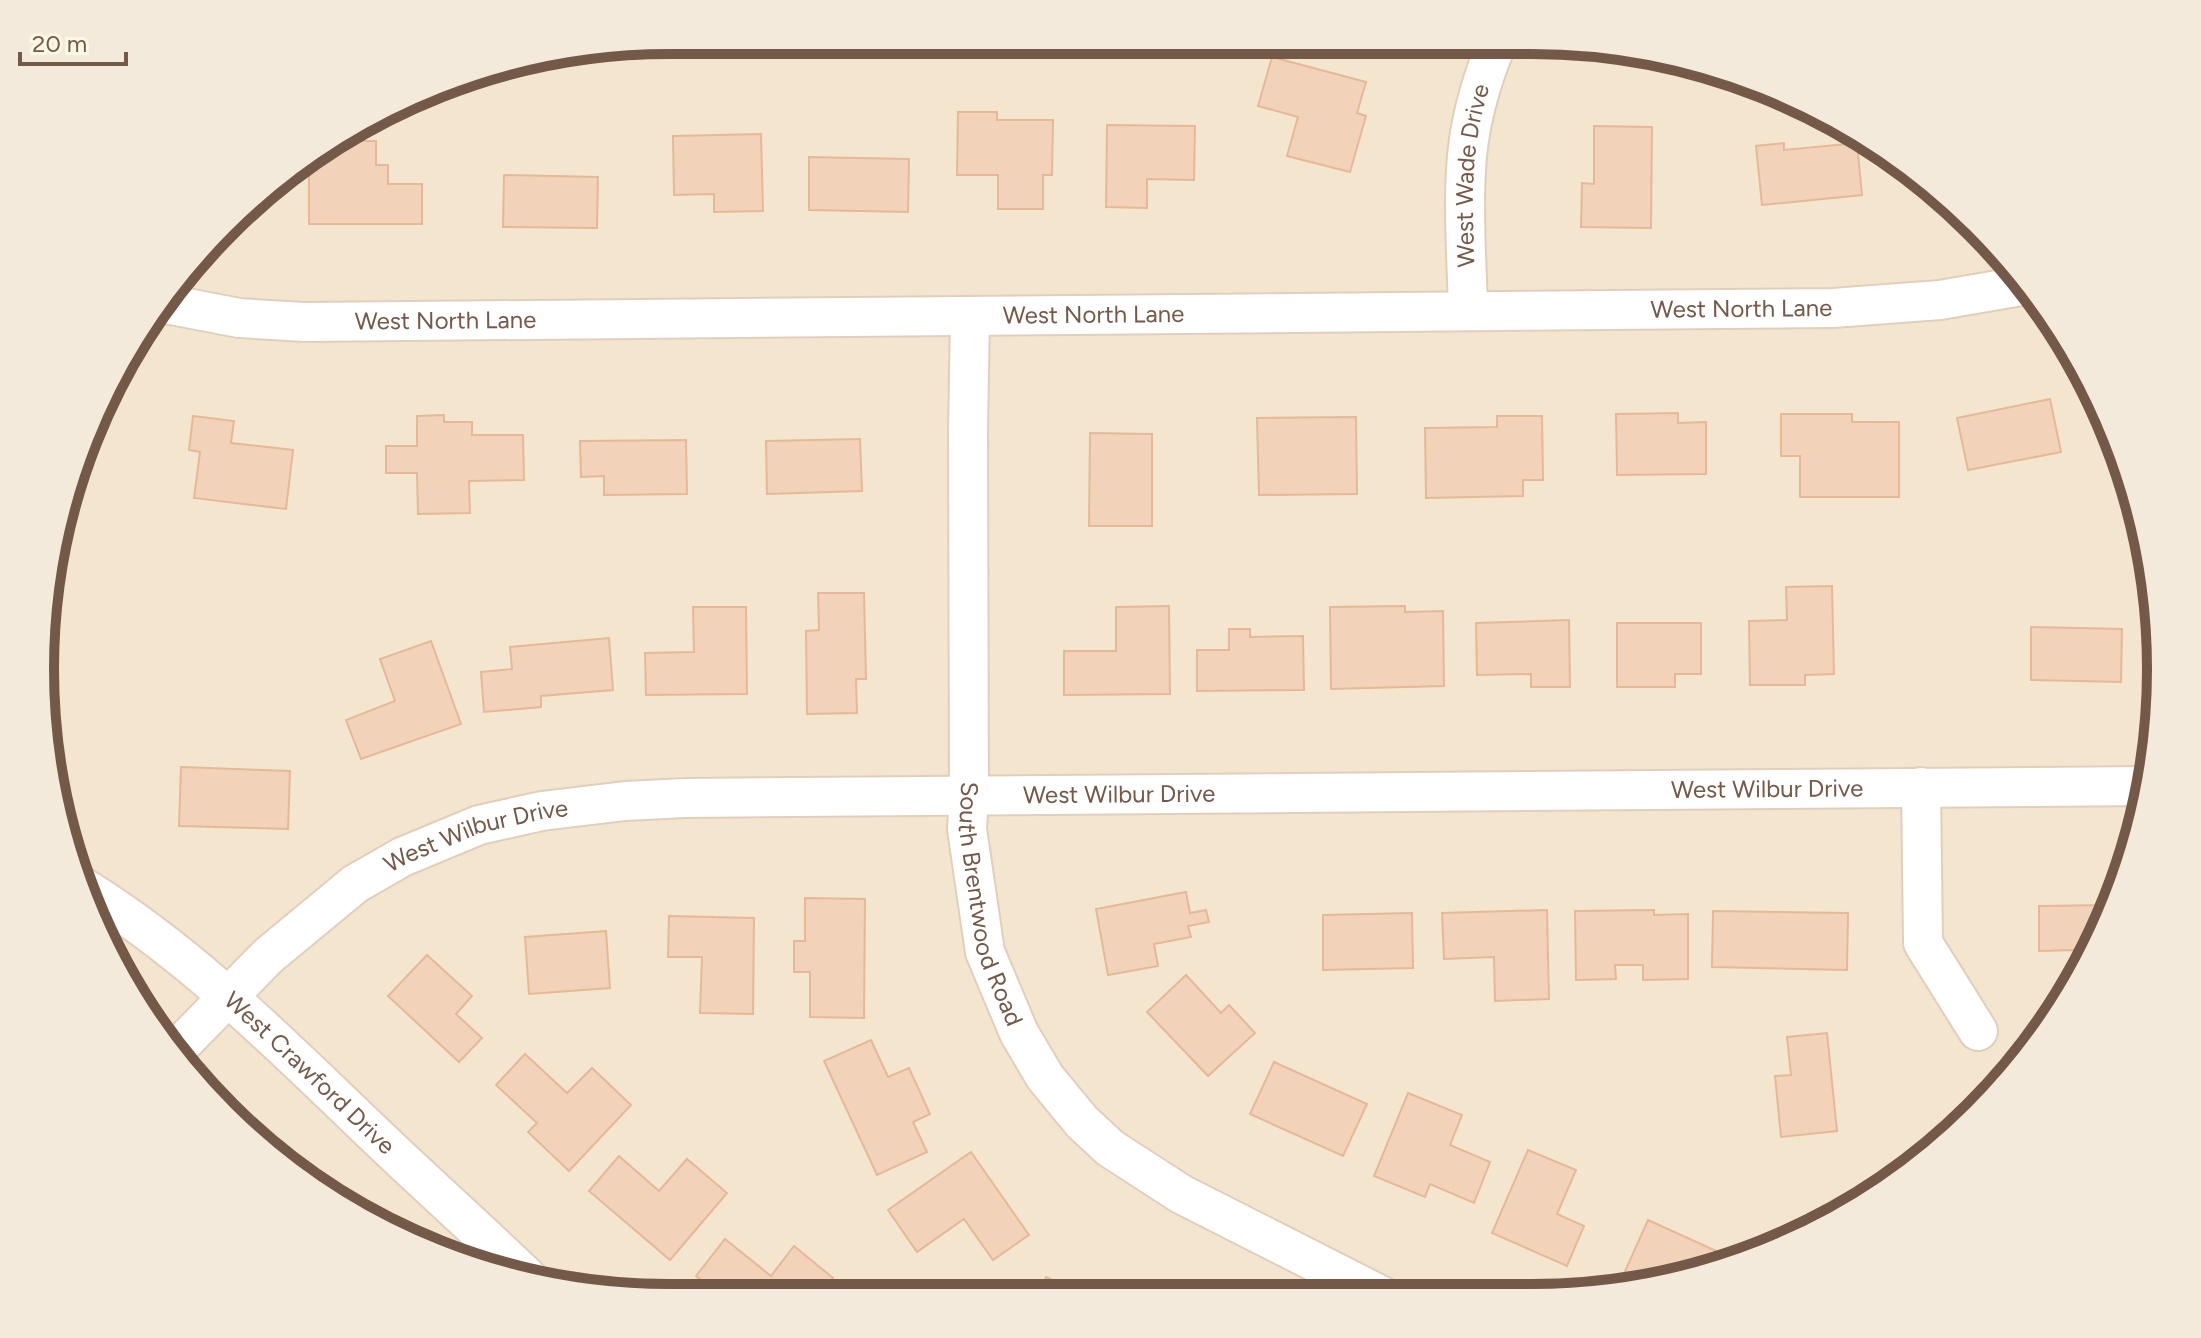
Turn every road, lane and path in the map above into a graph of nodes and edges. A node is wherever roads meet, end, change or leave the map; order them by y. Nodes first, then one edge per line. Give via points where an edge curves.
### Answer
1 (1492, 54) edge
2 (2014, 287) edge
3 (174, 305) edge
4 (1468, 311) junction
5 (970, 317) junction
6 (2136, 786) edge
7 (1921, 787) junction
8 (969, 797) junction
9 (98, 896) edge
10 (228, 998) junction
11 (1978, 1031) dead end
12 (182, 1044) edge
13 (513, 1264) edge
14 (1358, 1284) edge

1 - 4 street, West Wade Drive via 1475,108 1466,168
2 - 4 street, West North Lane via 1940,300 1833,308
3 - 5 street, West North Lane via 239,318 304,322
4 - 5 street, West North Lane
5 - 8 street, South Brentwood Road
6 - 7 street, West Wilbur Drive
7 - 8 street, West Wilbur Drive
7 - 11 street via 1923,943
8 - 10 street, West Wilbur Drive via 625,801 479,825 402,857 355,884 268,956
8 - 14 street, South Brentwood Road via 967,829 985,952 1019,1033 1045,1077 1110,1148 1181,1194
9 - 10 street, West Crawford Drive via 154,934
10 - 12 street, West Wilbur Drive
10 - 13 street, West Crawford Drive

